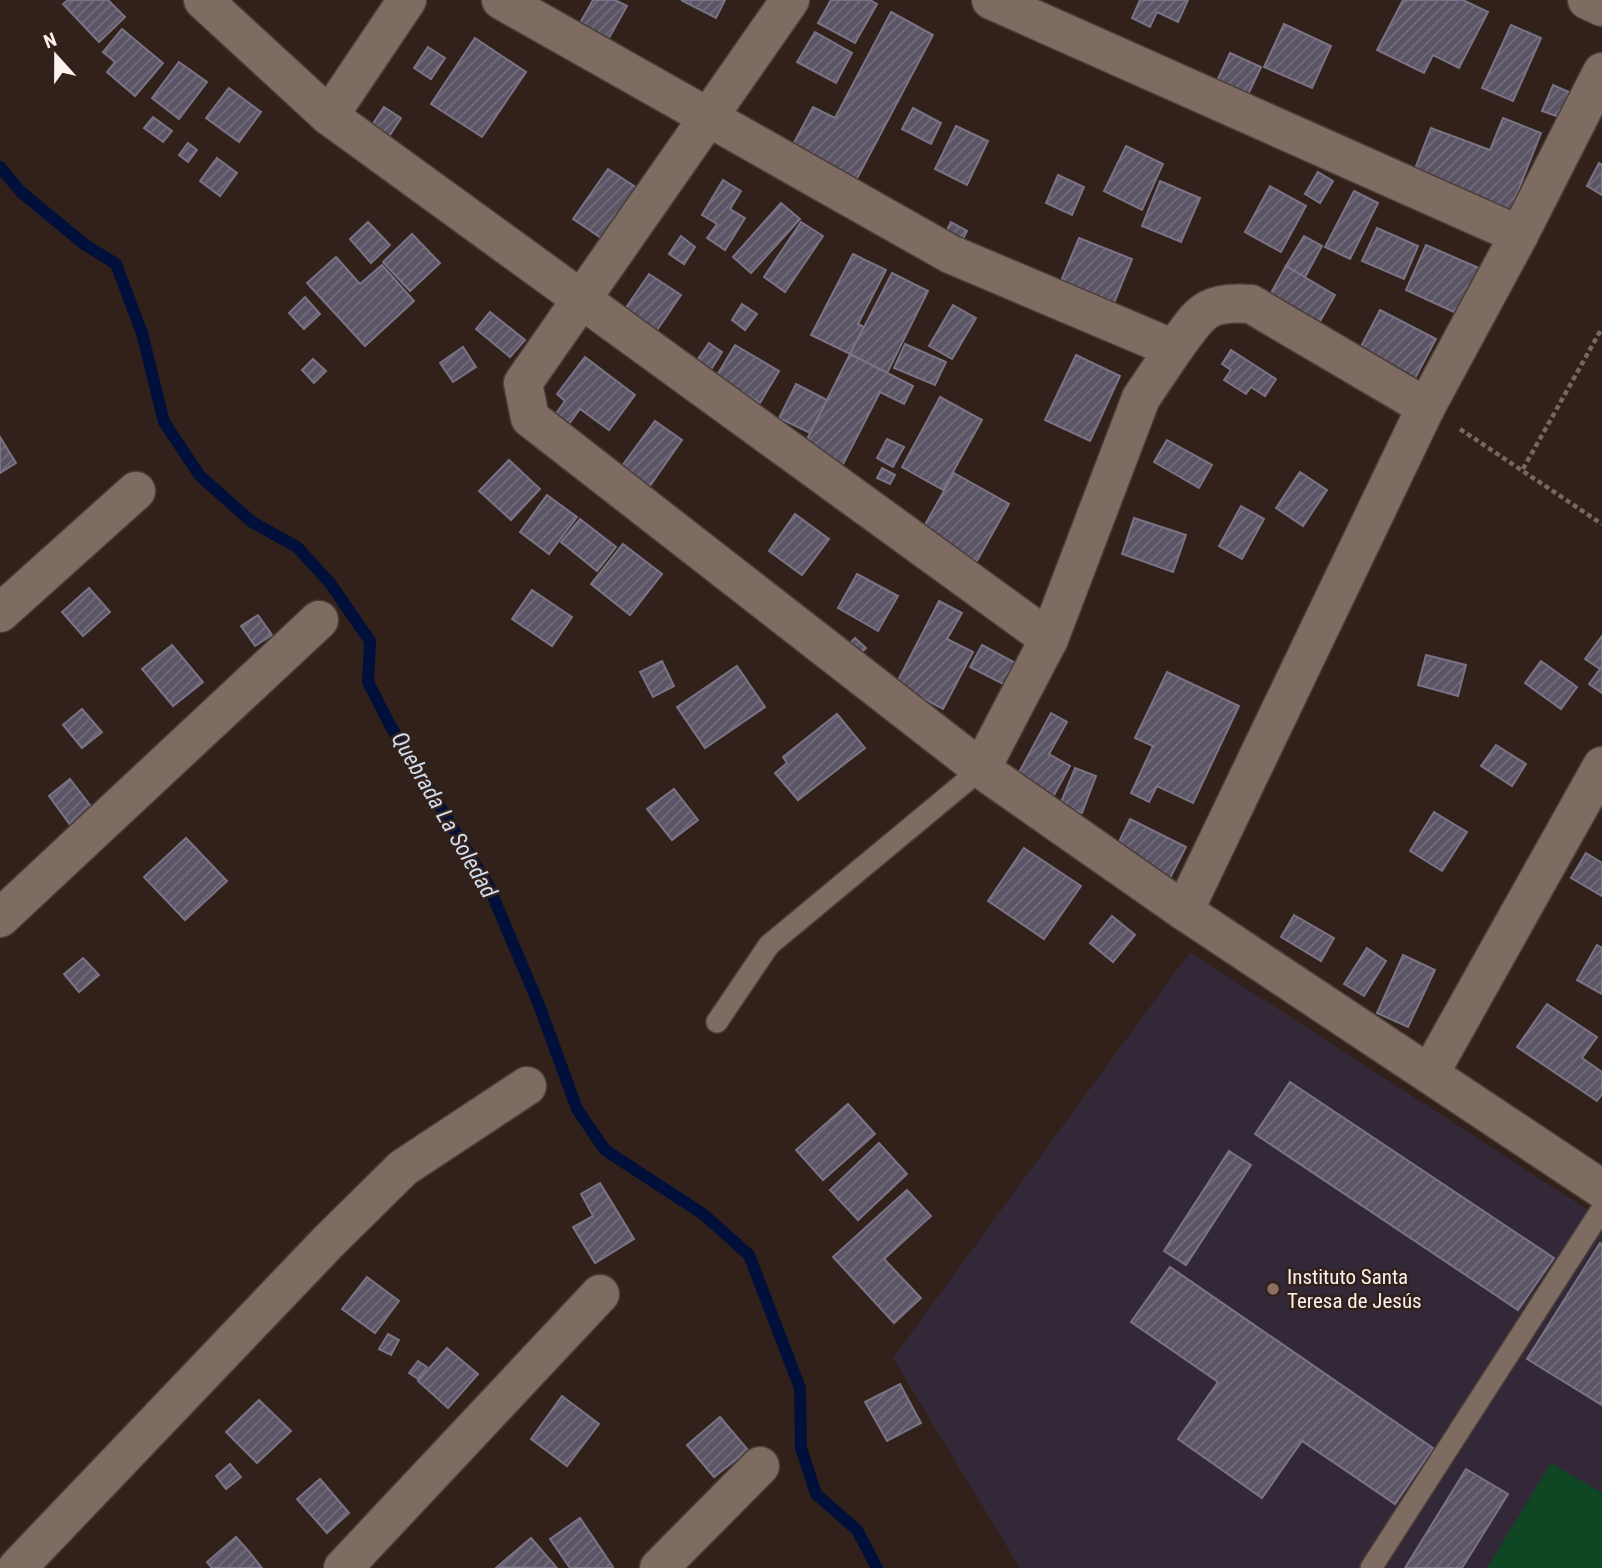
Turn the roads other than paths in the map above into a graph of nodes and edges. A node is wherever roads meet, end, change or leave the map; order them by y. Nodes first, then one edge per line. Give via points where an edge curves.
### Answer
1 (203, 0) edge
2 (407, 0) edge
3 (501, 0) edge
4 (790, 0) edge
5 (991, 0) edge
6 (1587, 0) edge
7 (1602, 7) edge
8 (1602, 72) edge
9 (709, 115) junction
10 (330, 116) junction
11 (1520, 235) junction
12 (583, 300) junction
13 (1174, 349) junction
14 (1426, 407) junction
15 (136, 491) dead end
16 (0, 613) edge
17 (318, 620) dead end
18 (1049, 639) junction
19 (1602, 766) edge
20 (981, 769) junction
21 (1184, 911) junction
22 (0, 918) edge
23 (717, 1022) dead end
24 (1430, 1073) junction
25 (527, 1086) dead end
26 (1602, 1189) edge
27 (1602, 1209) edge
28 (600, 1294) dead end
29 (760, 1466) dead end
30 (17, 1568) edge
31 (343, 1568) edge
32 (659, 1568) edge
33 (1371, 1568) edge

1 - 10 street
2 - 10 street
3 - 9 street
4 - 9 street
5 - 11 street
6 - 7 street
8 - 11 street
9 - 12 street
9 - 13 street via 950,254
10 - 12 street
11 - 14 street
12 - 18 street
12 - 20 street via 523,383 530,418
13 - 14 street via 1202,310 1224,302 1251,304
13 - 18 street via 1141,398
14 - 21 street
15 - 16 street
17 - 22 street
18 - 20 street
19 - 24 street
20 - 21 street
20 - 23 lane via 769,945
21 - 24 street
24 - 26 street
25 - 30 street via 403,1168
27 - 33 lane
28 - 31 street
29 - 32 street

